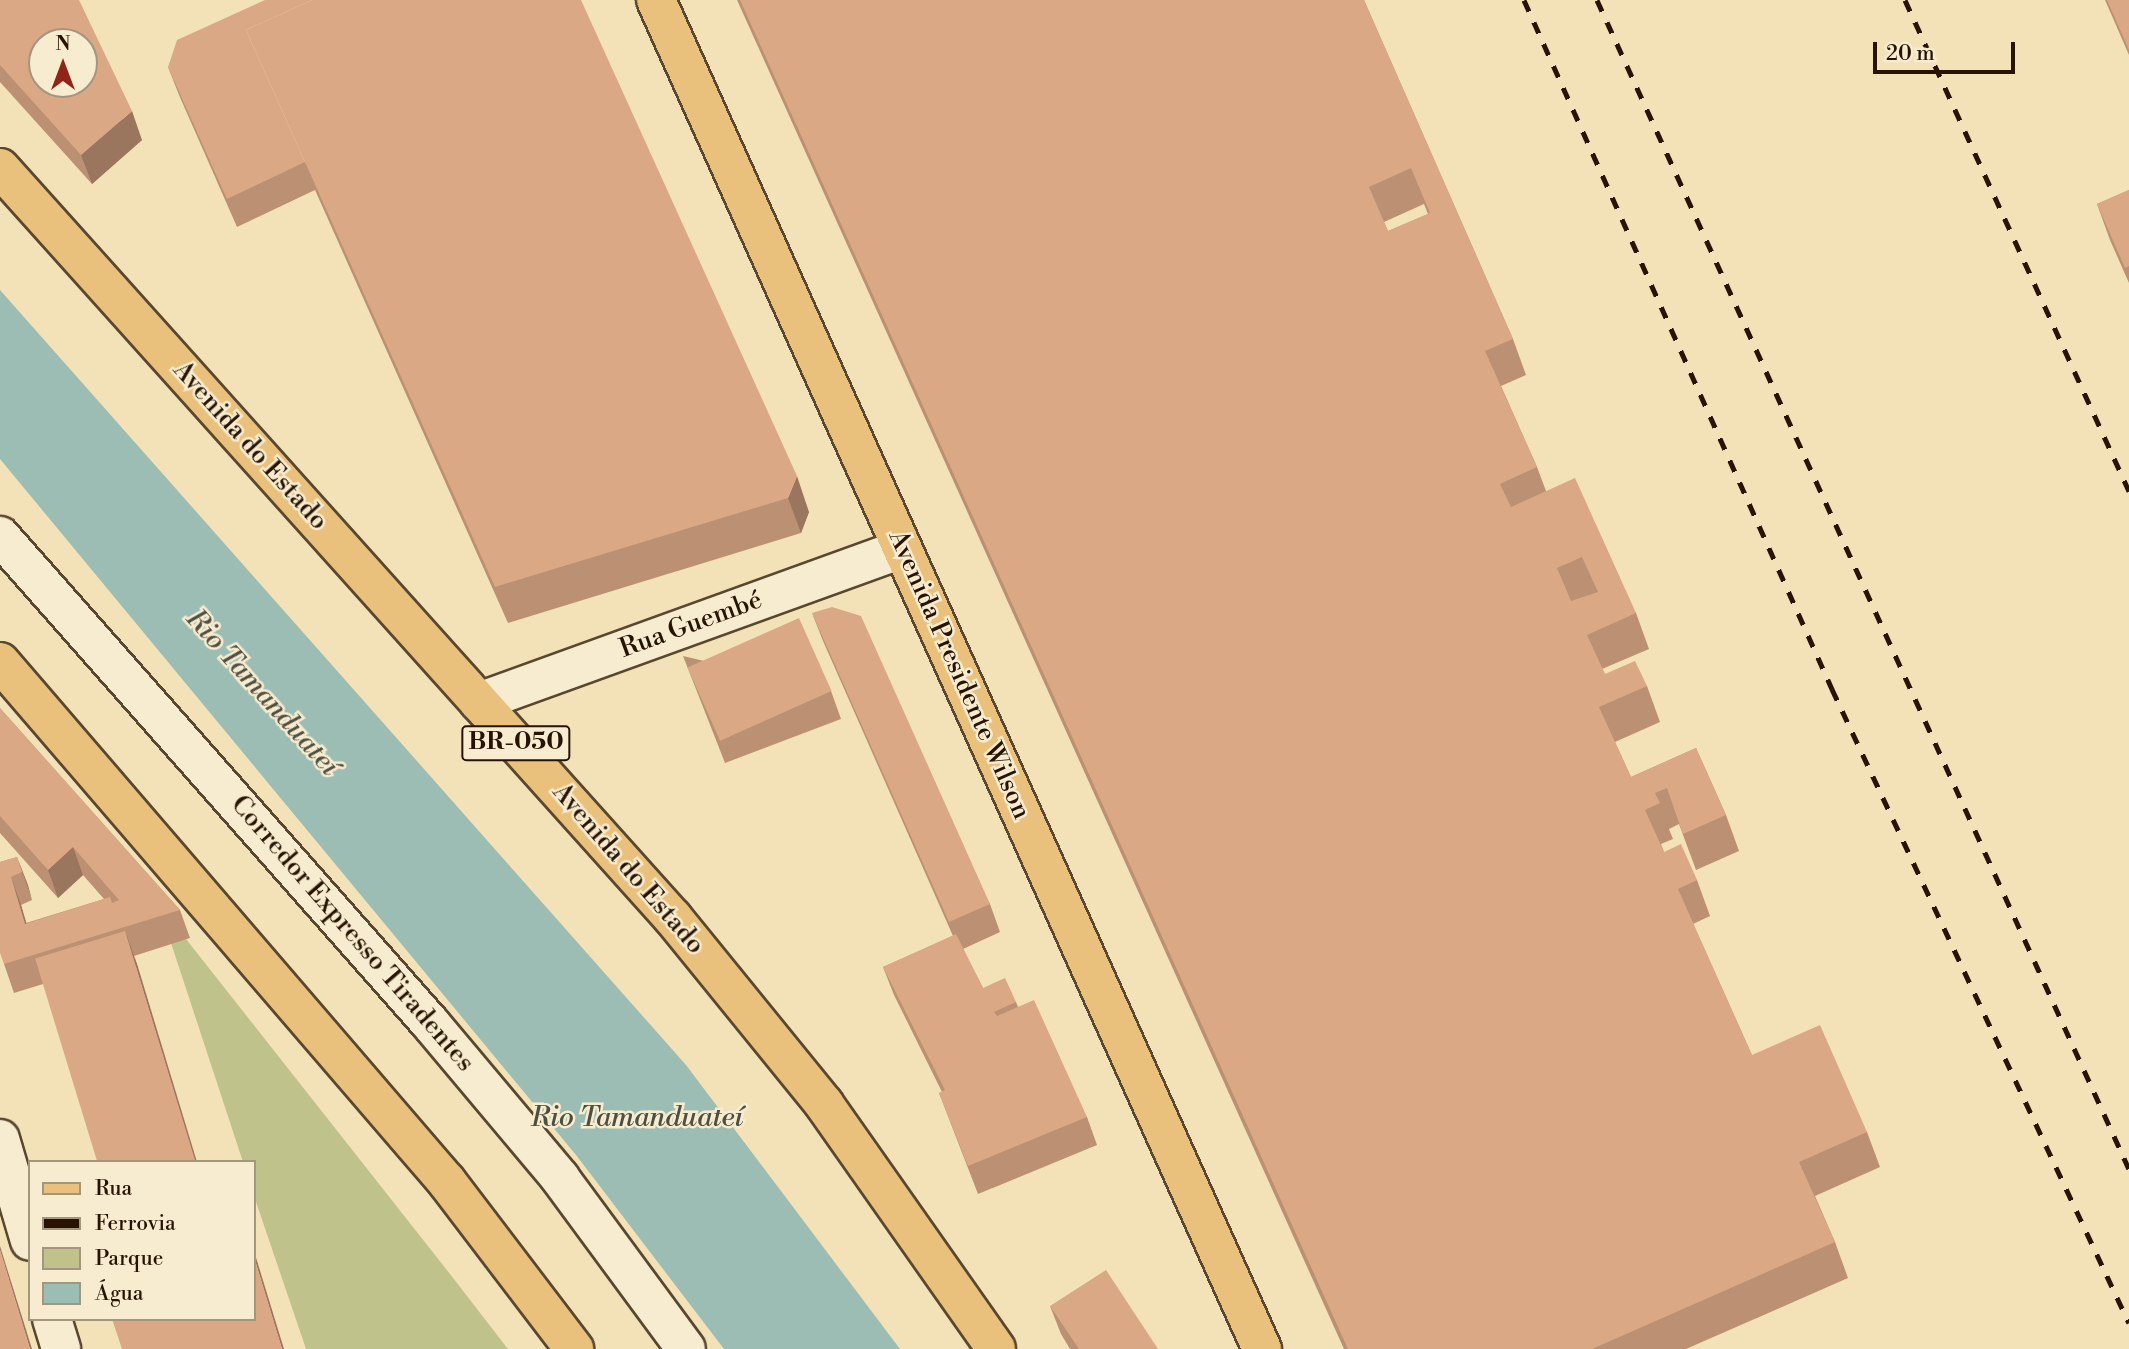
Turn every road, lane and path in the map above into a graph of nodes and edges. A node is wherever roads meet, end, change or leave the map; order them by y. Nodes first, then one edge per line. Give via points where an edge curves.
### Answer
1 (656, 0) edge
2 (0, 168) edge
3 (0, 536) edge
4 (902, 549) junction
5 (0, 662) edge
6 (479, 702) junction
7 (0, 1139) edge
8 (28, 1234) edge
9 (53, 1321) edge
10 (61, 1349) edge
11 (574, 1349) edge
12 (686, 1349) edge
13 (996, 1349) edge
14 (1262, 1349) edge

1 - 4 main road, Avenida Presidente Wilson
2 - 6 main road, Avenida do Estado / BR-050
3 - 12 street, Corredor Expresso Tiradentes via 440,1034 561,1178
4 - 6 street, Rua Guembé
4 - 14 main road, Avenida Presidente Wilson
5 - 11 main road via 447,1182
6 - 13 main road, Avenida do Estado / BR-050 via 673,918 824,1104
7 - 8 street
9 - 10 street

